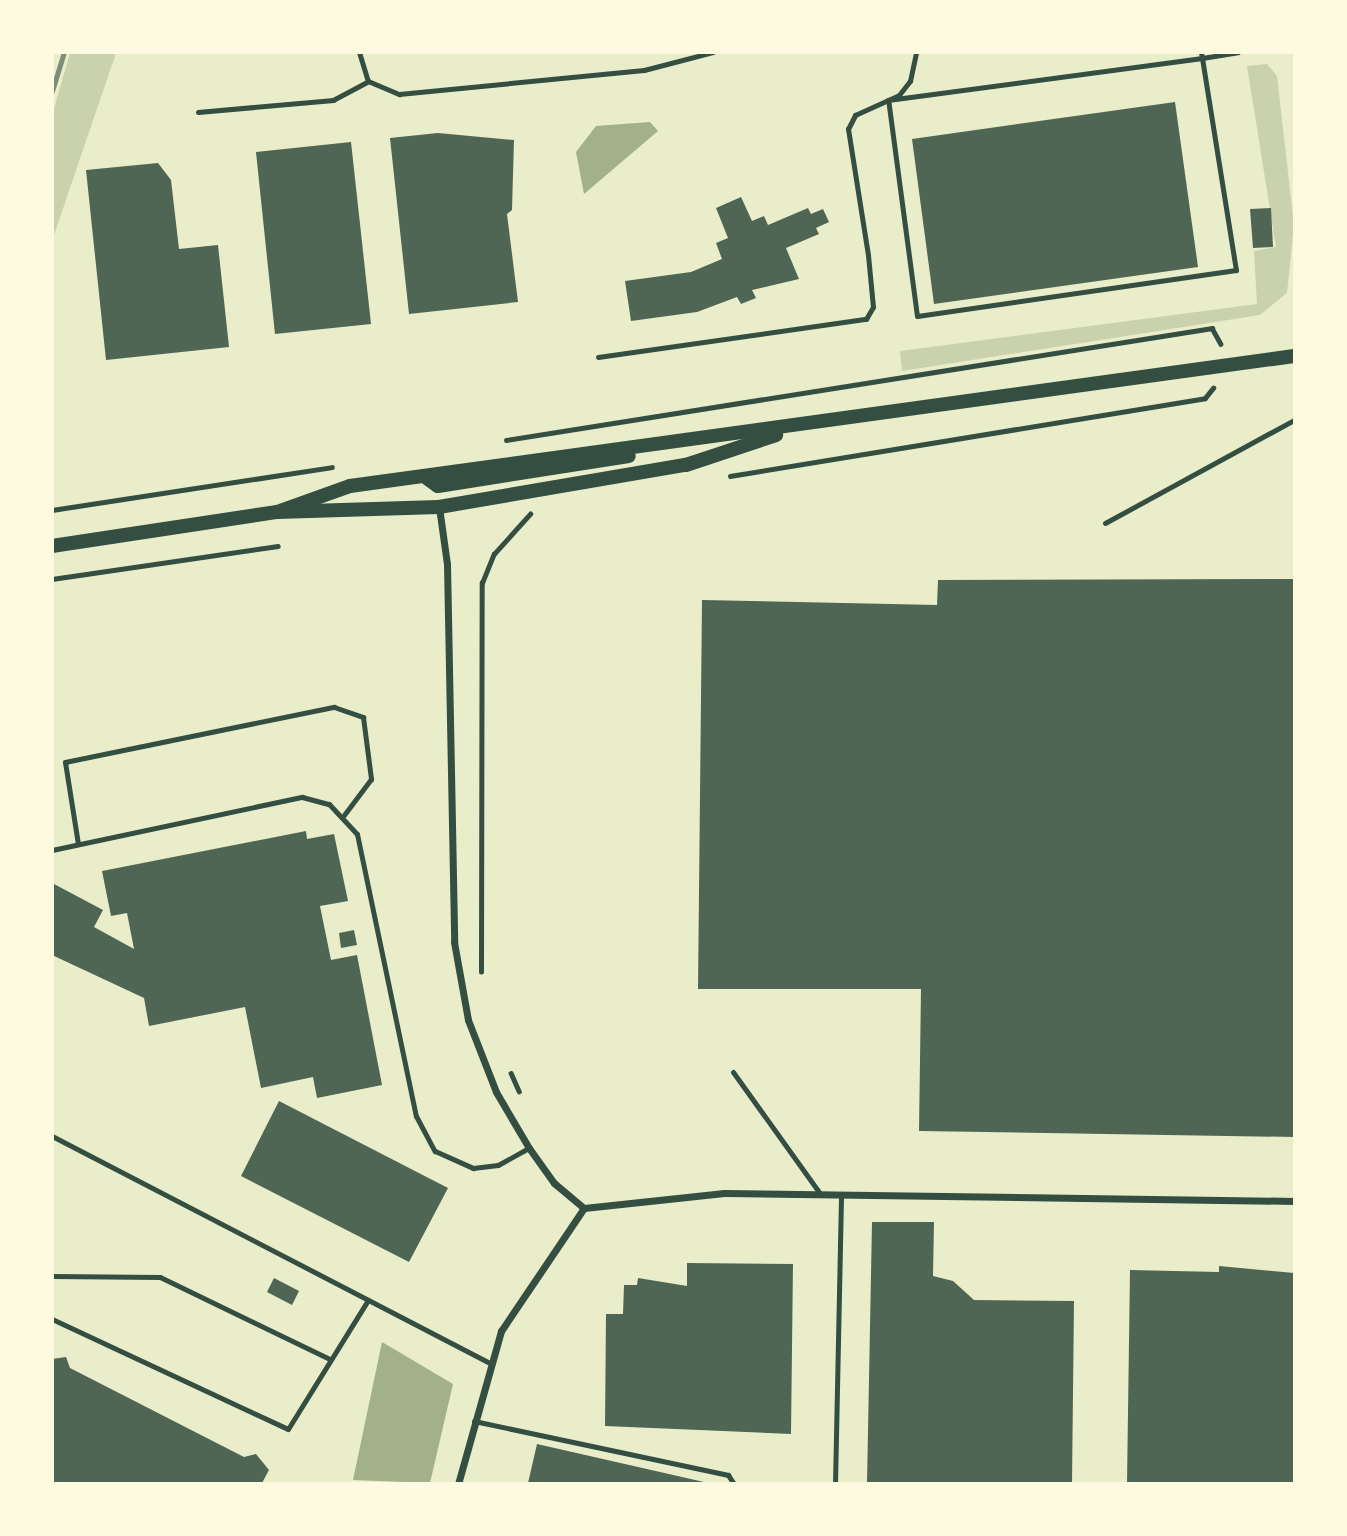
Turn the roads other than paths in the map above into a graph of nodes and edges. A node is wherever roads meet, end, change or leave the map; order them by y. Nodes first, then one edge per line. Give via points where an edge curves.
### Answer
1 (359, 52) edge
2 (713, 52) edge
3 (916, 52) edge
4 (1238, 52) edge
5 (1202, 55) edge
6 (368, 81) junction
7 (888, 100) junction
8 (198, 112) dead end
9 (1294, 356) edge
10 (598, 357) dead end
11 (1294, 420) edge
12 (808, 424) junction
13 (698, 439) junction
14 (424, 476) junction
15 (438, 486) junction
16 (439, 507) junction
17 (277, 512) junction
18 (1105, 523) dead end
19 (52, 546) edge
20 (344, 815) junction
21 (78, 844) junction
22 (52, 850) edge
23 (733, 1072) dead end
24 (52, 1136) edge
25 (529, 1147) junction
26 (823, 1197) junction
27 (841, 1198) junction
28 (1294, 1201) edge
29 (584, 1208) junction
30 (52, 1276) edge
31 (368, 1300) junction
32 (52, 1320) edge
33 (330, 1359) junction
34 (489, 1363) junction
35 (472, 1420) junction
36 (458, 1483) edge
37 (734, 1483) edge
38 (835, 1483) edge

1 - 6 lane
2 - 6 lane via 644,70 399,94
3 - 7 lane via 911,81
4 - 5 lane
5 - 7 lane
5 - 7 lane via 1236,270 917,316
6 - 8 lane via 333,100
7 - 10 lane via 855,115 848,129 873,307 866,319
9 - 12 main road
11 - 18 lane
12 - 13 main road
12 - 16 main road via 686,465
13 - 14 main road
13 - 15 main road via 607,462
14 - 15 main road
14 - 17 main road via 350,486
15 - 16 main road
16 - 17 main road
16 - 25 street via 446,553 454,942 468,1020 496,1092
17 - 19 main road
20 - 21 lane via 318,798 302,797
20 - 21 lane via 371,779 363,717 334,706 65,762
20 - 25 lane via 360,845 416,1115 435,1151 473,1168 498,1166
21 - 22 lane
23 - 26 lane
24 - 31 lane
25 - 29 street via 554,1182
26 - 27 street
26 - 29 street via 667,1194 616,1208
27 - 28 street
27 - 38 lane
29 - 34 street via 516,1302
30 - 33 lane via 160,1277
31 - 33 lane
31 - 34 lane
32 - 33 lane via 288,1429
34 - 35 street
35 - 36 street
35 - 37 lane via 727,1475

